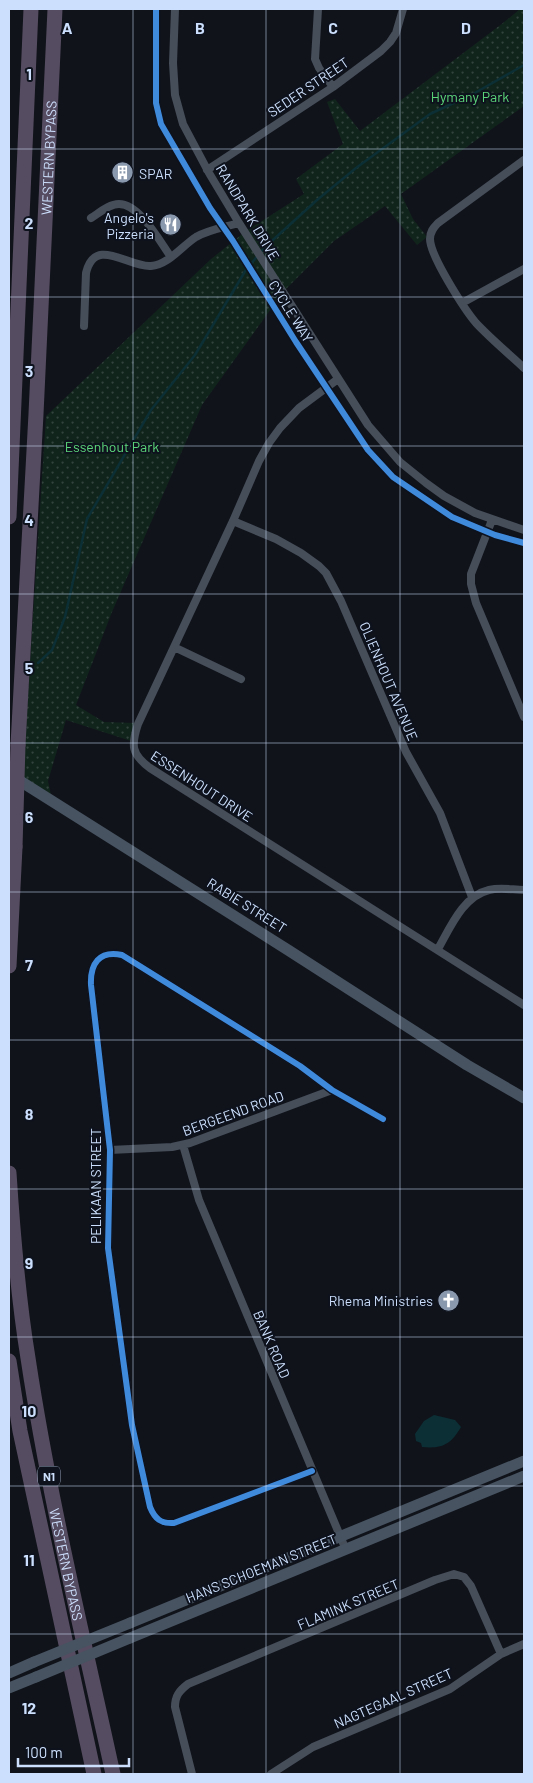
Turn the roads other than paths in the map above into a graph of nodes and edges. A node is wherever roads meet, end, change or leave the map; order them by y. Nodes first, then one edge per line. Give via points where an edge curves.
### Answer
1 (32, 9) edge
2 (55, 9) edge
3 (175, 9) edge
4 (318, 9) edge
5 (403, 9) edge
6 (333, 87) junction
7 (524, 160) edge
8 (207, 170) junction
9 (91, 218) dead end
10 (239, 223) junction
11 (170, 257) junction
12 (524, 269) edge
13 (462, 303) junction
14 (84, 326) dead end
15 (524, 368) edge
16 (338, 380) junction
17 (9, 517) edge
18 (492, 520) junction
19 (233, 521) junction
20 (524, 530) edge
21 (174, 648) junction
22 (241, 679) dead end
23 (524, 717) edge
24 (9, 774) edge
25 (524, 890) edge
26 (472, 897) junction
27 (438, 949) junction
28 (9, 966) edge
29 (524, 1005) edge
30 (467, 1065) junction
31 (332, 1090) junction
32 (524, 1098) edge
33 (524, 1106) edge
34 (383, 1119) dead end
35 (183, 1145) junction
36 (110, 1150) junction
37 (9, 1173) edge
38 (9, 1361) edge
39 (524, 1457) edge
40 (519, 1463) edge
41 (312, 1471) junction
42 (524, 1476) edge
43 (340, 1536) junction
44 (346, 1550) junction
45 (524, 1644) edge
46 (501, 1654) junction
47 (9, 1672) edge
48 (9, 1688) edge
49 (94, 1774) edge
50 (113, 1774) edge
51 (192, 1774) edge
52 (271, 1774) edge

1 - 17 highway, WESTERN BYPASS
2 - 28 highway, WESTERN BYPASS, bridge
3 - 8 street, RANDPARK DRIVE via 177,108
4 - 6 street via 315,59
5 - 6 street, SEDER STREET via 390,42
6 - 8 street, SEDER STREET
7 - 13 street via 438,223 430,233 430,246
8 - 10 street, RANDPARK DRIVE
9 - 11 street via 110,206 130,207 139,213
10 - 11 street via 196,237
10 - 16 street, RANDPARK DRIVE
11 - 14 street via 154,266 102,254 91,260 86,273
12 - 13 street
13 - 15 street via 478,325
16 - 18 street, RANDPARK DRIVE via 368,426 400,462 444,496
16 - 19 street, ESSENHOUT DRIVE via 299,408 275,435 259,461
18 - 20 street, RANDPARK DRIVE
18 - 23 street via 471,574 471,584
19 - 21 street, ESSENHOUT DRIVE
19 - 26 street, OLIENHOUT AVENUE via 276,539 326,573 341,600 406,752 440,813
21 - 22 street
21 - 27 street, ESSENHOUT DRIVE via 136,730 134,749 140,760
24 - 30 main road, RABIE STREET
25 - 26 street via 490,890
26 - 27 street
27 - 29 street, ESSENHOUT DRIVE
30 - 32 main road, RABIE STREET
30 - 33 main road, RABIE STREET
31 - 34 street, PELIKAAN STREET
31 - 35 street, BERGEEND ROAD
31 - 36 street, PELIKAAN STREET via 300,1066 134,961 122,955 109,954 94,964 91,976
35 - 36 street, BERGEEND ROAD
35 - 41 street, BANK ROAD via 199,1200
36 - 41 street, PELIKAAN STREET via 109,1257 134,1438 154,1516 164,1523 181,1521
37 - 50 highway, WESTERN BYPASS / N1 via 18,1285 32,1389
38 - 49 highway, WESTERN BYPASS / N1 via 20,1431
39 - 40 main road, HANS SCHOEMAN STREET
40 - 43 main road, HANS SCHOEMAN STREET
41 - 43 street, BANK ROAD
42 - 44 main road, HANS SCHOEMAN STREET
43 - 44 street, BANK ROAD
43 - 47 main road, HANS SCHOEMAN STREET, bridge
44 - 48 main road, HANS SCHOEMAN STREET, bridge
45 - 46 street, NAGTEGAAL STREET
46 - 51 street, FLAMINK STREET via 471,1586 464,1578 450,1575 188,1684 178,1694 175,1707
46 - 52 street, NAGTEGAAL STREET via 450,1689 313,1747

